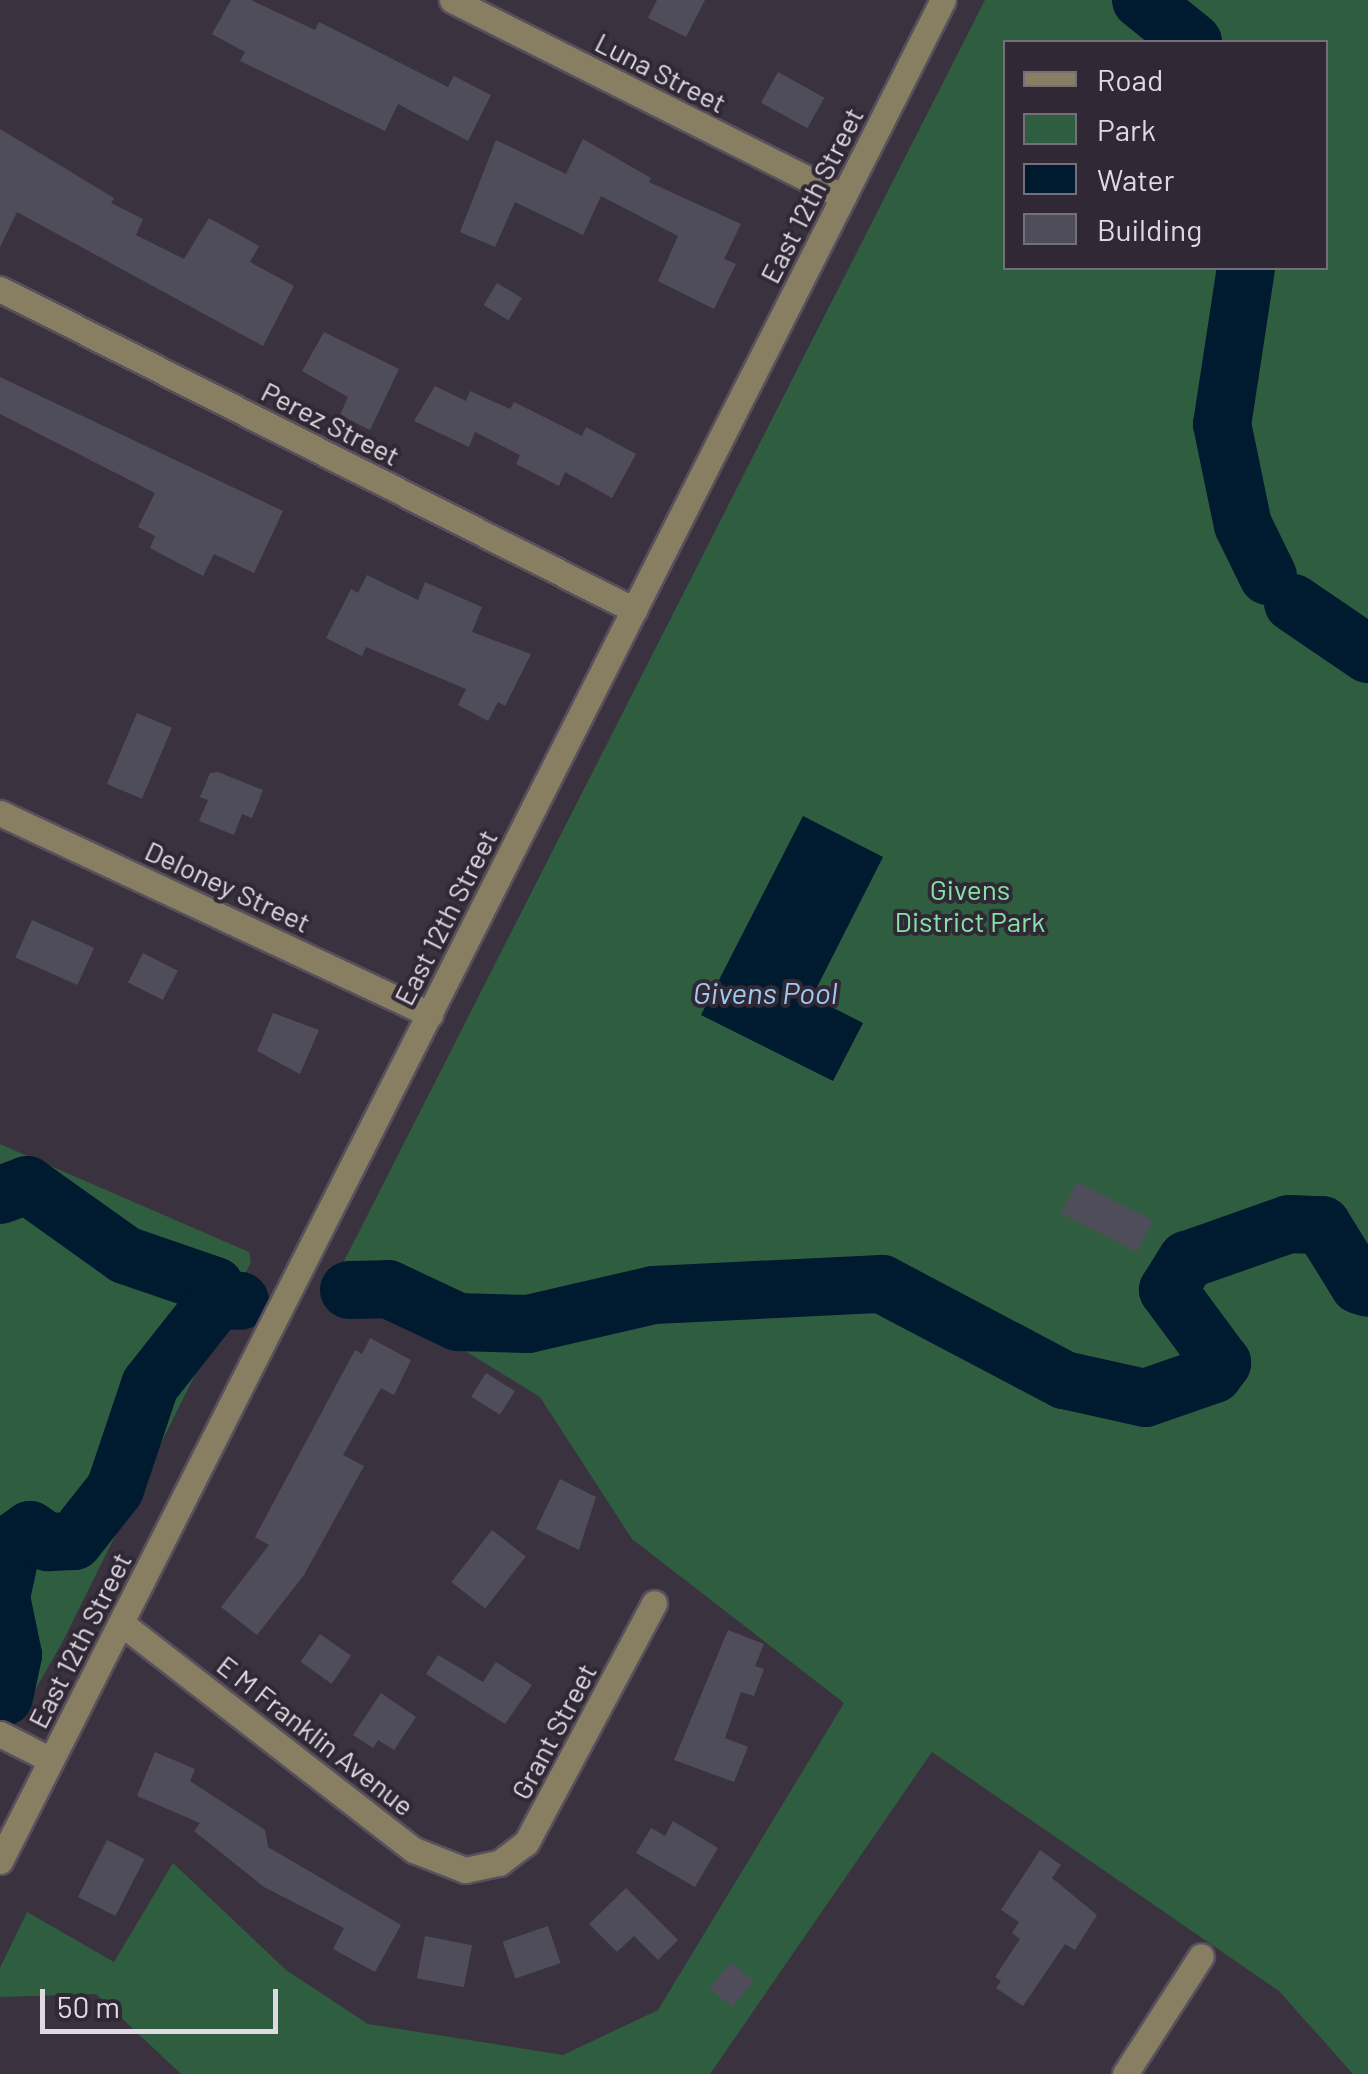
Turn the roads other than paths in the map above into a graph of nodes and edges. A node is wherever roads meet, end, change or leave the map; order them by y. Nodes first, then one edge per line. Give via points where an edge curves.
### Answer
1 (452, 0) edge
2 (943, 0) edge
3 (843, 198) junction
4 (0, 289) edge
5 (634, 610) junction
6 (0, 813) edge
7 (430, 1014) junction
8 (654, 1603) dead end
9 (121, 1623) junction
10 (0, 1734) edge
11 (51, 1760) junction
12 (0, 1861) edge
13 (485, 1868) joint
14 (1201, 1956) dead end
15 (1125, 2074) edge

1 - 3 street, Luna Street
2 - 3 street, East 12th Street
3 - 5 street, East 12th Street
4 - 5 street, Perez Street
5 - 7 street, East 12th Street
6 - 7 street, Deloney Street
7 - 9 street, East 12th Street
8 - 13 street, Grant Street via 532,1833 511,1856
9 - 11 street, East 12th Street
9 - 13 street, E M Franklin Avenue via 424,1856 449,1868
10 - 11 street
11 - 12 street, East 12th Street
14 - 15 street

